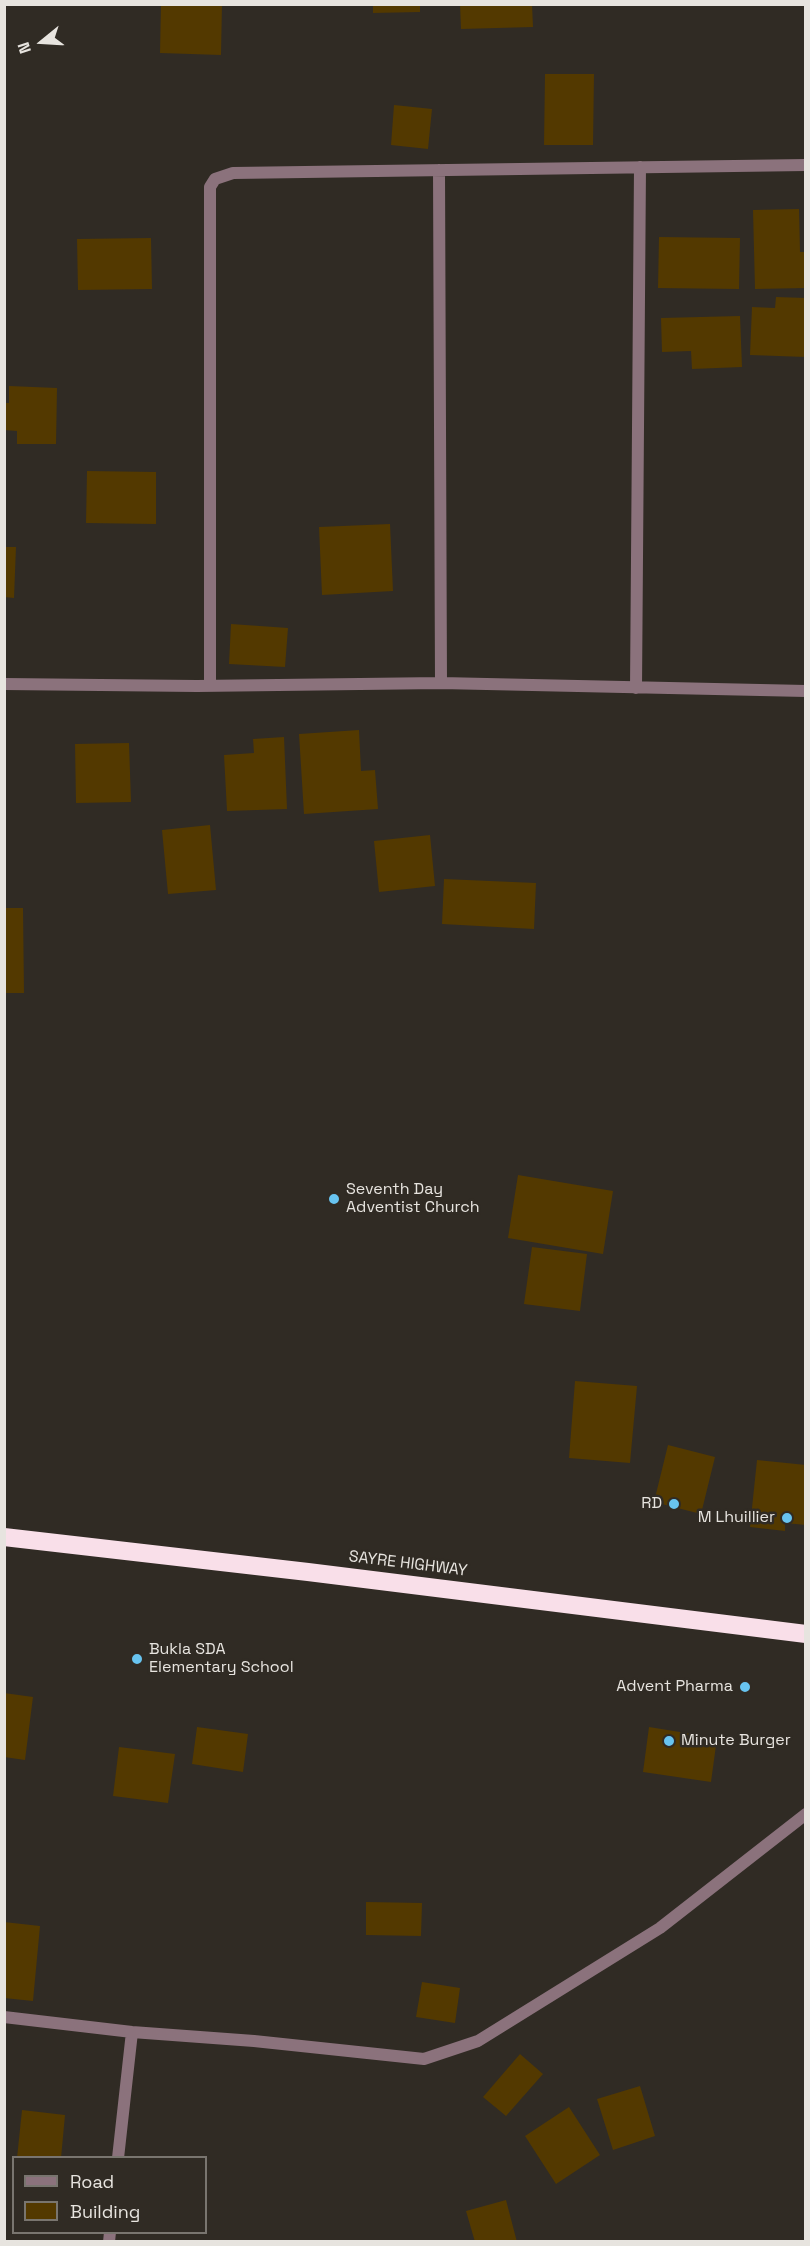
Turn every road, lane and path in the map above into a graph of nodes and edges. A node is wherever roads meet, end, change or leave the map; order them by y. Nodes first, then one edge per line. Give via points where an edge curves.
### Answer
1 (806, 165) edge
2 (640, 167) junction
3 (439, 170) junction
4 (441, 683) junction
5 (4, 684) edge
6 (210, 686) junction
7 (636, 688) junction
8 (806, 691) edge
9 (4, 1537) edge
10 (806, 1634) edge
11 (806, 1814) edge
12 (4, 2017) edge
13 (132, 2032) junction
14 (118, 2156) edge

1 - 2 street
2 - 3 street
2 - 7 street
3 - 4 street
3 - 6 street via 233,173 215,179 210,187
4 - 6 street
4 - 7 street
5 - 6 street
7 - 8 street
9 - 10 highway, SAYRE HIGHWAY
11 - 13 street via 660,1928 478,2041 450,2052 424,2060
12 - 13 street
13 - 14 street

